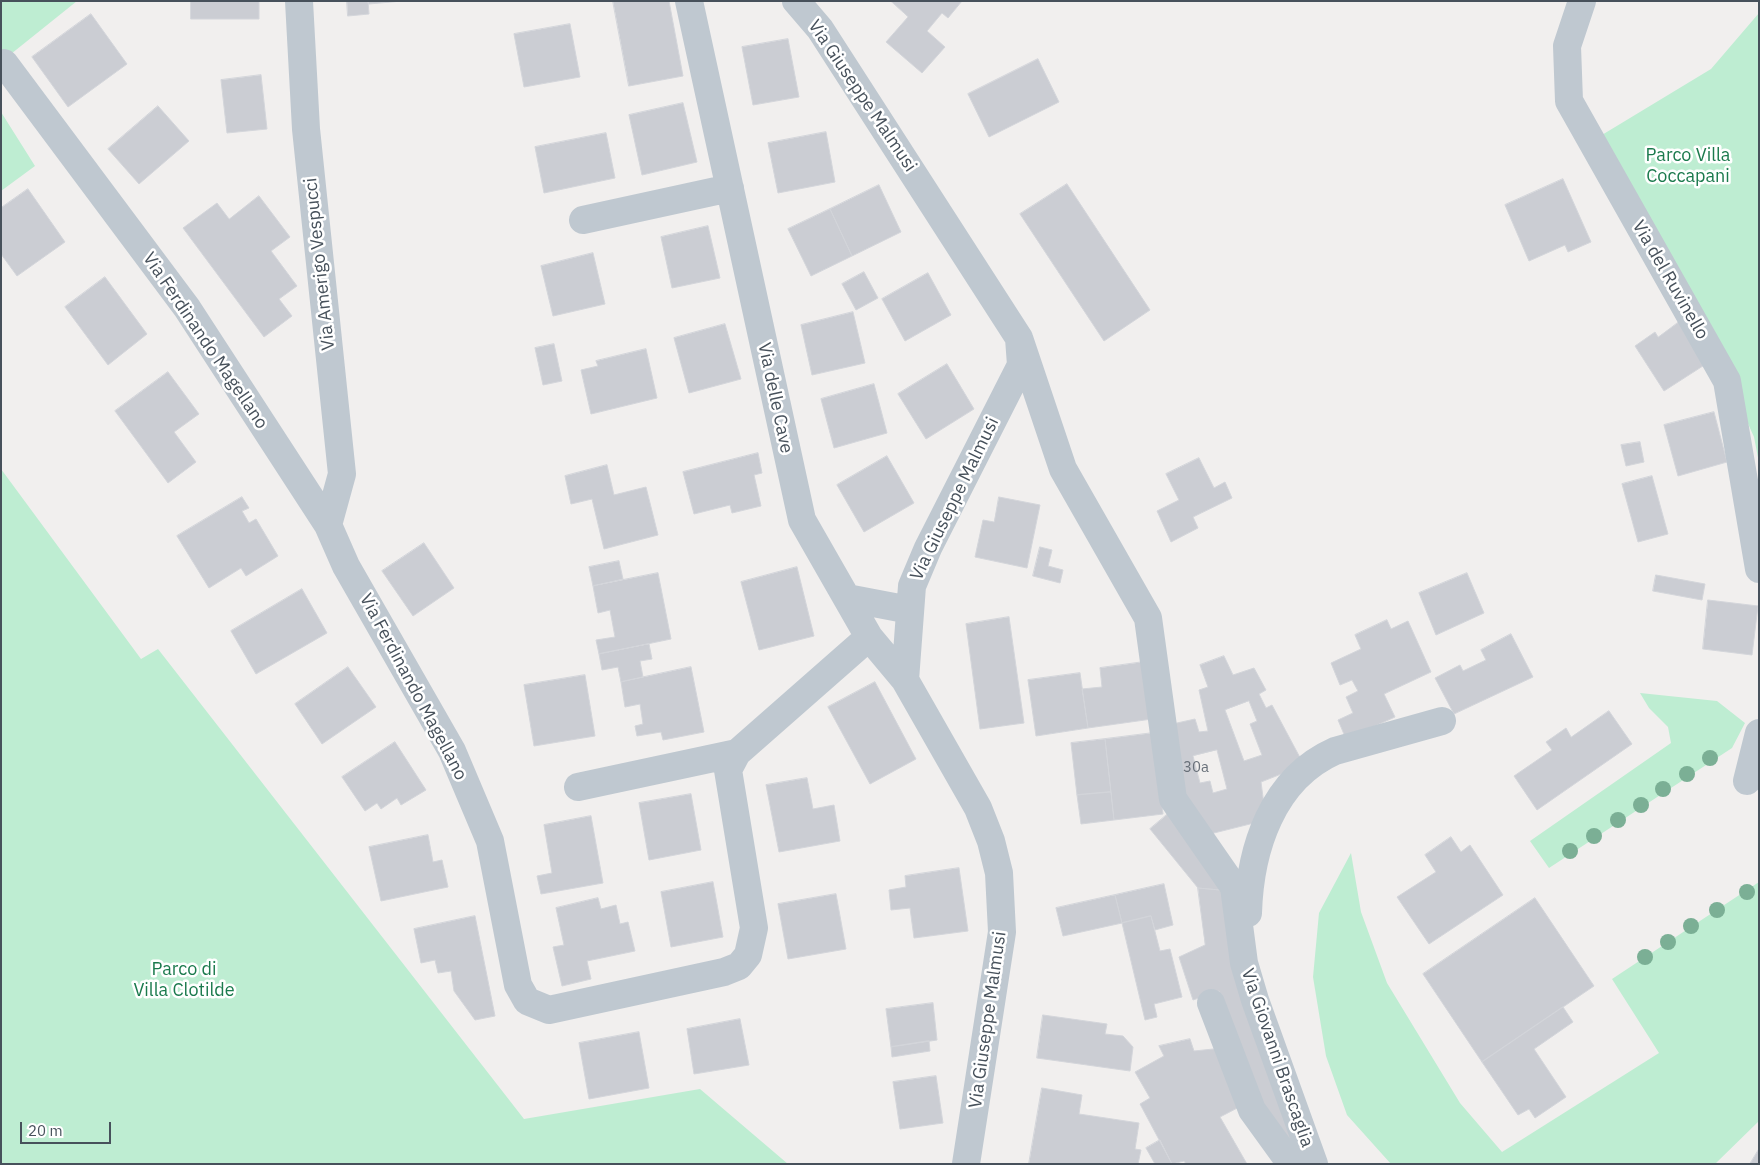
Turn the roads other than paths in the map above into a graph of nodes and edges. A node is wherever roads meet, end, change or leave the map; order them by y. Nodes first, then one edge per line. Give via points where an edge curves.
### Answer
1 (299, 1) edge
2 (689, 1) edge
3 (796, 1) edge
4 (1582, 1) edge
5 (4, 63) dead end
6 (730, 188) junction
7 (584, 220) dead end
8 (1019, 338) junction
9 (328, 524) junction
10 (1759, 569) edge
11 (847, 598) junction
12 (910, 610) junction
13 (869, 637) junction
14 (905, 680) junction
15 (1442, 721) dead end
16 (1759, 733) edge
17 (737, 754) junction
18 (1747, 781) dead end
19 (578, 788) dead end
20 (1243, 951) junction
21 (1211, 1003) dead end
22 (966, 1164) edge
23 (1291, 1164) edge
24 (1314, 1164) edge

1 - 9 street, Via Amerigo Vespucci via 306,129 342,474
2 - 6 street, Via delle Cave
3 - 8 street, Via Giuseppe Malmusi via 820,29
4 - 10 street, Via del Ruvinello via 1567,46 1569,101 1727,381
5 - 9 street, Via Ferdinando Magellano via 187,308
6 - 7 street
6 - 11 street, Via delle Cave via 802,520
8 - 12 street, Via Giuseppe Malmusi via 1021,365 928,548 912,586
8 - 20 street, Via Giovanni Brascaglia via 1063,469 1148,618 1173,800 1234,887
9 - 17 street, Via Ferdinando Magellano via 346,566 452,751 490,842 518,985 527,1001 549,1010 724,972 739,966 748,956 754,928 728,770
11 - 12 street
11 - 13 street, Via delle Cave
12 - 14 street, Via Giuseppe Malmusi
13 - 14 street, Via delle Cave
13 - 17 street, Via Ferdinando Magellano
14 - 22 street, Via Giuseppe Malmusi via 978,808 992,841 999,873 1000,951
15 - 20 street, Via Giovanni Brascaglia via 1334,750 1299,774 1283,792 1267,821 1254,856 1248,892 1247,942
16 - 18 street
17 - 19 street, Via Ferdinando Magellano
20 - 24 street, Via Giovanni Brascaglia via 1255,1000
21 - 23 street, Via Giovanni Brascaglia via 1252,1110

